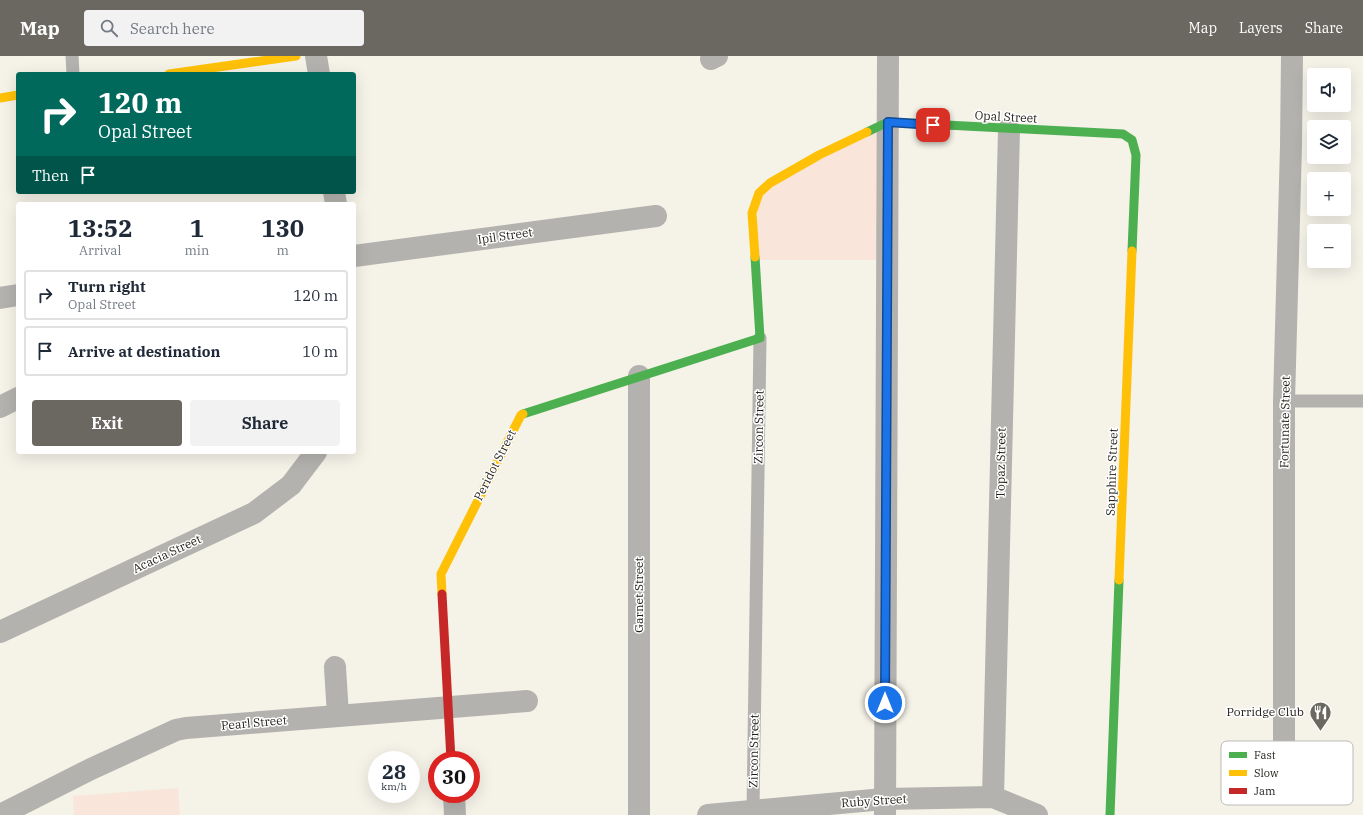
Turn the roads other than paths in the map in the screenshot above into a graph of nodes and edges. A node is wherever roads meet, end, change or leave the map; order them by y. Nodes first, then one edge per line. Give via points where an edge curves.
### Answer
1 (72, 56) edge
2 (296, 56) edge
3 (316, 56) edge
4 (888, 56) edge
5 (1292, 56) edge
6 (73, 72) edge
7 (183, 72) edge
8 (319, 72) edge
9 (16, 96) edge
10 (0, 98) edge
11 (888, 122) junction
12 (1009, 129) junction
13 (1123, 134) joint
14 (656, 216) dead end
15 (356, 256) edge
16 (16, 295) edge
17 (0, 298) edge
18 (760, 338) junction
19 (639, 376) junction
20 (16, 399) edge
21 (1363, 400) edge
22 (1284, 401) junction
23 (0, 407) edge
24 (314, 454) edge
25 (0, 632) edge
26 (335, 667) dead end
27 (528, 702) dead end
28 (448, 708) junction
29 (338, 716) junction
30 (1284, 741) edge
31 (450, 751) edge
32 (993, 797) junction
33 (454, 803) edge
34 (884, 807) edge
35 (753, 811) junction
36 (0, 815) edge
37 (455, 815) edge
38 (639, 815) edge
39 (708, 815) edge
40 (1037, 815) edge
41 (1110, 815) edge

1 - 6 lane
2 - 7 street
3 - 8 street
4 - 11 street
5 - 22 street, Fortunate Street
9 - 10 street
11 - 12 street, Opal Street
11 - 18 street, Zircon Street via 819,155 770,182 759,193 752,213
11 - 34 street
12 - 13 street, Opal Street
12 - 32 street, Topaz Street
13 - 41 street, Sapphire Street via 1132,140 1136,155
14 - 15 street, Ipil Street
16 - 17 street
18 - 19 street, Peridot Street
18 - 35 lane, Zircon Street
19 - 28 street, Peridot Street via 521,415 440,574
19 - 38 street, Garnet Street
20 - 23 street
21 - 22 lane
22 - 30 street, Fortunate Street
24 - 25 street, Acacia Street via 291,485 254,513
26 - 29 street
27 - 28 street, Pearl Street
28 - 29 street, Pearl Street
28 - 31 street, Peridot Street
29 - 36 street, Pearl Street via 176,730
32 - 34 street, Ruby Street
32 - 40 street, Ruby Street
33 - 37 street
34 - 35 street, Ruby Street
35 - 39 street, Ruby Street

